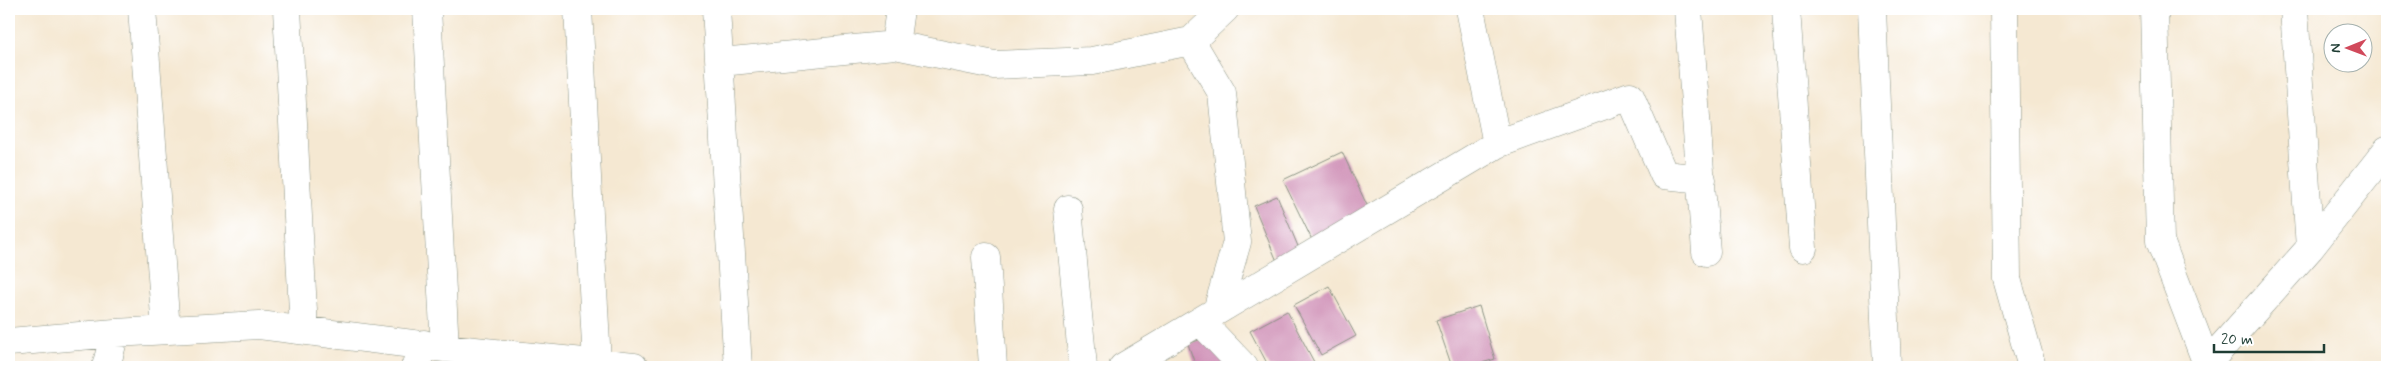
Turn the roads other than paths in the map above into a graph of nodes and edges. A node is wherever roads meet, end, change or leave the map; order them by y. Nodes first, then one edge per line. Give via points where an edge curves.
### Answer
1 (142, 9) edge
2 (286, 9) edge
3 (427, 9) edge
4 (578, 9) edge
5 (716, 9) edge
6 (900, 9) edge
7 (1470, 9) edge
8 (1688, 9) edge
9 (1786, 9) edge
10 (1872, 9) edge
11 (2004, 9) edge
12 (2154, 9) edge
13 (2294, 9) edge
14 (1224, 10) edge
15 (1191, 41) junction
16 (895, 45) junction
17 (721, 62) junction
18 (1496, 144) junction
19 (2387, 150) edge
20 (1702, 179) junction
21 (1068, 209) dead end
22 (1803, 248) dead end
23 (2310, 248) junction
24 (1706, 252) dead end
25 (986, 257) dead end
26 (1208, 316) junction
27 (166, 330) junction
28 (304, 330) junction
29 (115, 333) junction
30 (9, 342) edge
31 (428, 353) edge
32 (597, 363) junction
33 (2205, 366) edge
34 (106, 367) edge
35 (634, 367) edge
36 (738, 367) edge
37 (993, 367) edge
38 (1083, 367) edge
39 (1123, 367) edge
40 (1244, 367) edge
41 (1887, 367) edge
42 (2032, 367) edge

1 - 27 street
2 - 28 street
3 - 31 street
4 - 32 street
5 - 17 street
6 - 16 street
7 - 18 street
8 - 20 street
9 - 22 street
10 - 41 street
11 - 42 street via 2007,279
12 - 33 street via 2160,241
13 - 23 street
14 - 15 street
15 - 16 street via 1092,62 994,66
15 - 26 street via 1222,93 1237,242
16 - 17 street
17 - 36 street
18 - 20 street via 1630,96 1664,175
18 - 26 street
19 - 23 street
20 - 24 street
21 - 38 street
23 - 33 street
25 - 37 street
26 - 39 street
26 - 40 street
27 - 28 street via 259,325
27 - 29 street
28 - 31 street
29 - 30 street
29 - 34 street
31 - 32 street
32 - 35 street

